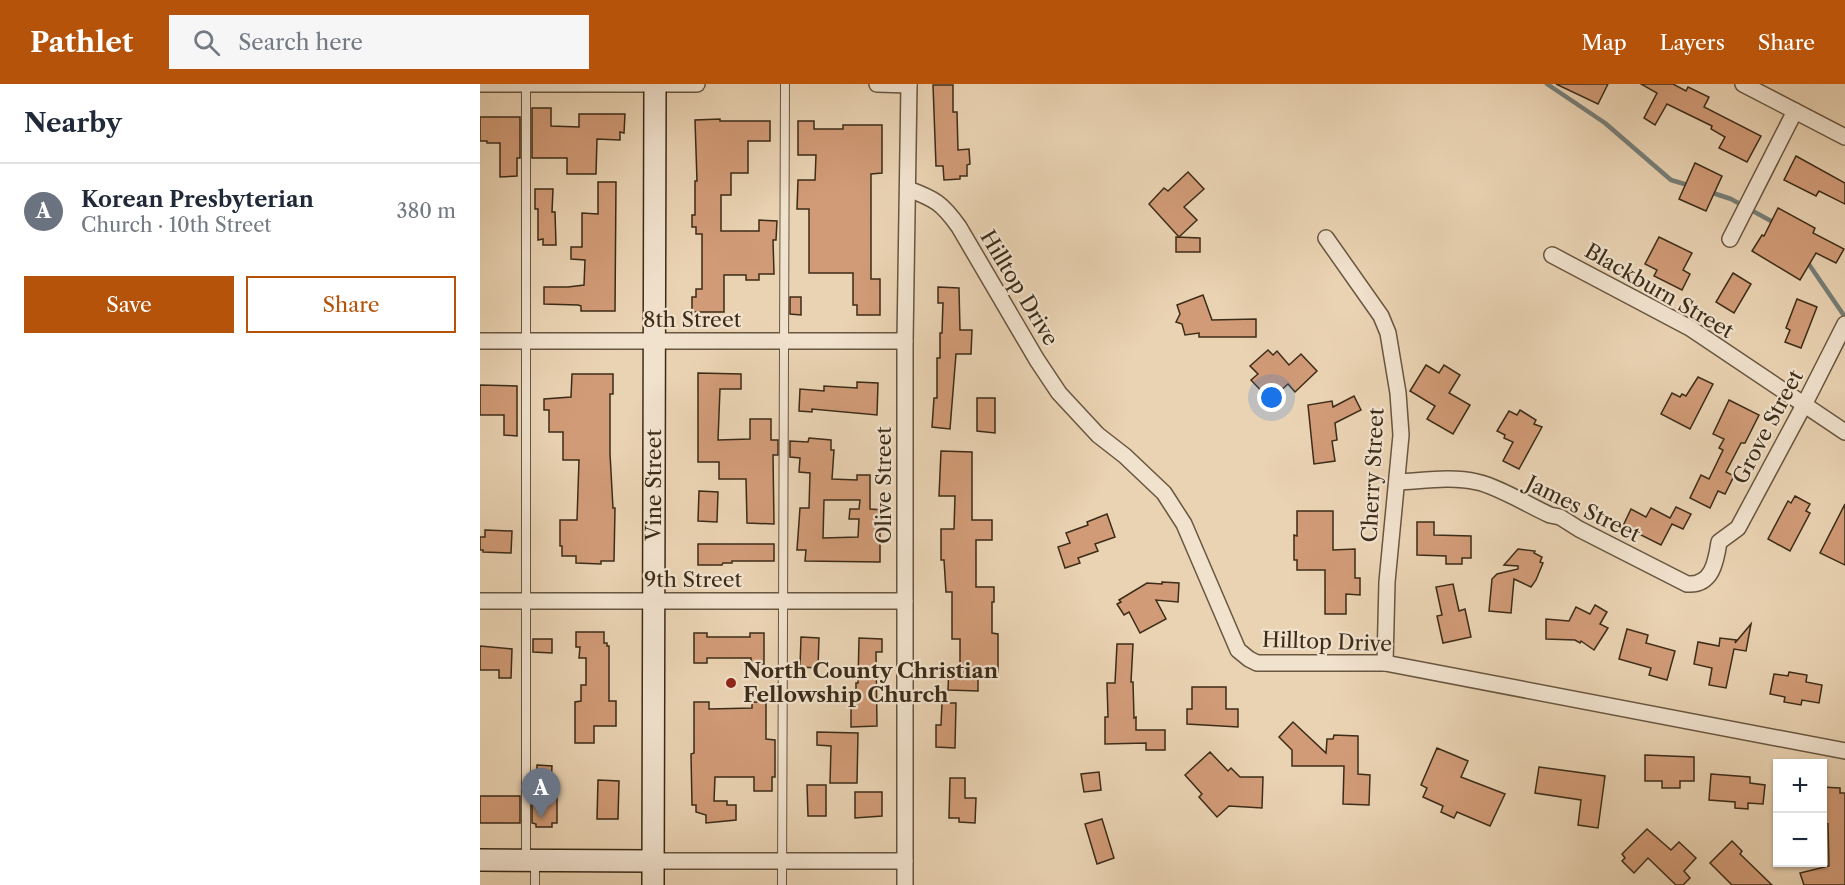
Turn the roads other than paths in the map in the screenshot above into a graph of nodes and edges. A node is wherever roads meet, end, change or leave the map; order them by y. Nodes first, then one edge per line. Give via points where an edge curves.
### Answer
1 (480, 84) edge
2 (525, 84) edge
3 (655, 84) edge
4 (697, 84) edge
5 (785, 84) edge
6 (877, 84) edge
7 (909, 84) edge
8 (1743, 84) edge
9 (1796, 111) junction
10 (1845, 137) edge
11 (908, 189) junction
12 (1326, 238) dead end
13 (1730, 239) dead end
14 (1552, 255) dead end
15 (1844, 327) edge
16 (525, 340) junction
17 (654, 340) junction
18 (480, 341) edge
19 (783, 341) junction
20 (905, 341) junction
21 (1804, 405) junction
22 (1845, 432) edge
23 (1397, 482) junction
24 (1719, 542) joint
25 (480, 601) edge
26 (524, 601) junction
27 (653, 601) junction
28 (783, 602) junction
29 (905, 602) junction
30 (1385, 663) junction
31 (1845, 751) edge
32 (480, 860) edge
33 (530, 861) junction
34 (653, 861) junction
35 (782, 861) junction
36 (905, 861) junction
37 (535, 885) edge
38 (653, 885) edge
39 (782, 885) edge
40 (906, 885) edge

1 - 2 street
2 - 3 street
2 - 16 lane
3 - 4 street
3 - 17 street, Vine Street
5 - 19 lane
6 - 7 street
7 - 11 street, Olive Street
8 - 9 street
9 - 10 street
9 - 13 street
11 - 20 street, Olive Street
11 - 30 street, Hilltop Drive via 945,208 1059,393 1098,435 1164,492 1184,524 1238,650 1257,663
12 - 23 street, Cherry Street via 1381,316 1388,333 1401,435
14 - 21 street, Blackburn Street via 1690,328
15 - 21 street, Grove Street
16 - 17 street, 8th Street
16 - 18 street, 8th Street
16 - 26 lane
17 - 19 street, 8th Street
17 - 27 street, Vine Street
19 - 20 street, 8th Street
19 - 28 lane
20 - 29 street, Olive Street
21 - 22 street, Blackburn Street
21 - 24 street, Grove Street via 1738,528
23 - 24 street, James Street via 1454,480 1488,485 1560,517 1687,584 1697,585 1705,580 1716,560
23 - 30 street, Cherry Street via 1387,582
25 - 26 street, 9th Street
26 - 27 street, 9th Street
26 - 33 lane
27 - 28 street, 9th Street
27 - 34 street, Vine Street
28 - 29 street, 9th Street
28 - 35 lane
29 - 36 street, Olive Street
30 - 31 street, Hilltop Drive
32 - 33 street
33 - 34 street
33 - 37 lane
34 - 35 street
34 - 38 street, Vine Street
35 - 36 street
35 - 39 lane
36 - 40 street, Olive Street

